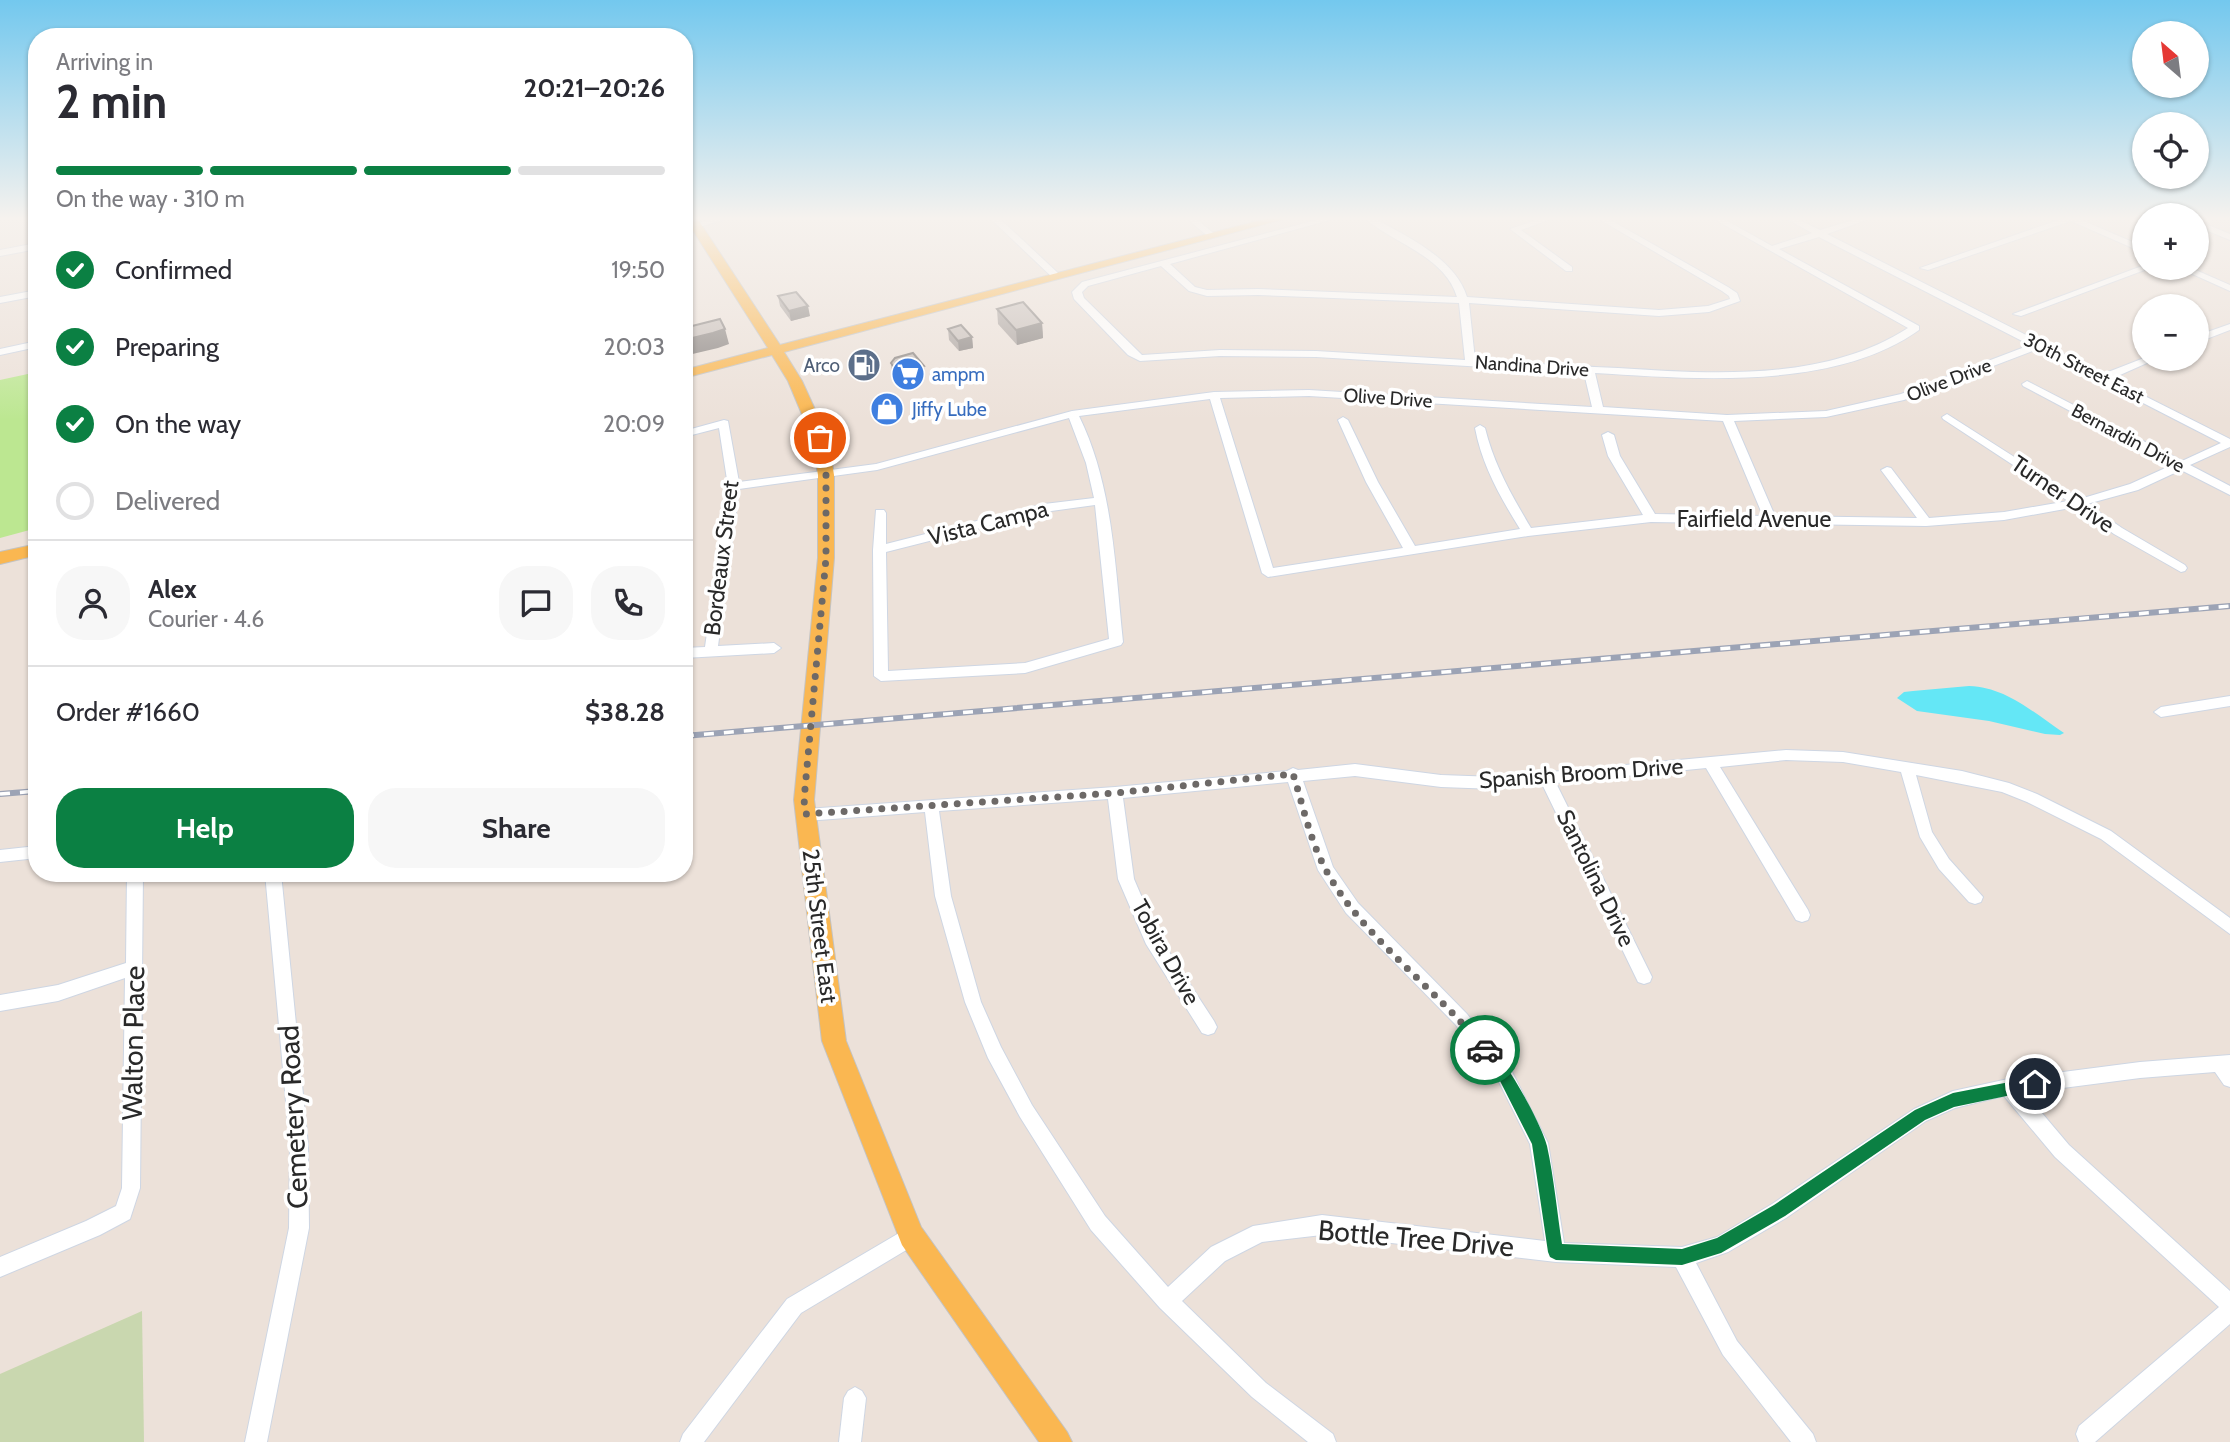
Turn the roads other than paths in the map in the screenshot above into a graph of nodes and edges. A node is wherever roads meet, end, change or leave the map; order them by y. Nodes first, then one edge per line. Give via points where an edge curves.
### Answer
1 (736, 285) edge
2 (1021, 285) edge
3 (1084, 285) edge
4 (1188, 285) edge
5 (1457, 285) edge
6 (1719, 285) edge
7 (1840, 285) edge
8 (1922, 285) edge
9 (2097, 285) edge
10 (28, 295) edge
11 (0, 300) edge
12 (1463, 300) junction
13 (2018, 314) dead end
14 (2230, 327) edge
15 (2209, 335) edge
16 (2039, 345) junction
17 (28, 346) edge
18 (775, 350) junction
19 (0, 352) edge
20 (1470, 362) junction
21 (2132, 367) edge
22 (1589, 370) junction
23 (693, 372) edge
24 (2103, 378) junction
25 (2027, 384) dead end
26 (1213, 395) junction
27 (1598, 411) junction
28 (1072, 414) junction
29 (1947, 417) dead end
30 (1727, 418) junction
31 (1343, 420) dead end
32 (1480, 428) dead end
33 (693, 432) edge
34 (1608, 435) dead end
35 (2230, 443) edge
36 (2182, 466) junction
37 (1887, 470) dead end
38 (826, 475) junction
39 (734, 486) junction
40 (2230, 491) edge
41 (1099, 500) junction
42 (2078, 503) junction
43 (880, 513) dead end
44 (1651, 518) junction
45 (1770, 518) junction
46 (1926, 522) junction
47 (1528, 532) junction
48 (28, 538) edge
49 (0, 545) edge
50 (879, 550) junction
51 (28, 551) edge
52 (1412, 552) junction
53 (0, 558) edge
54 (2181, 568) dead end
55 (774, 648) dead end
56 (710, 651) junction
57 (693, 652) edge
58 (2230, 701) edge
59 (2161, 712) dead end
60 (1710, 763) junction
61 (1907, 769) junction
62 (1293, 774) junction
63 (1547, 779) junction
64 (1115, 793) junction
65 (931, 805) junction
66 (806, 814) junction
67 (28, 853) edge
68 (0, 856) edge
69 (135, 882) edge
70 (274, 882) edge
71 (1975, 897) dead end
72 (1802, 915) dead end
73 (2230, 927) edge
74 (134, 968) junction
75 (1644, 977) dead end
76 (0, 1003) edge
77 (1208, 1027) dead end
78 (2226, 1069) edge
79 (2008, 1087) junction
80 (911, 1236) junction
81 (1556, 1252) junction
82 (1682, 1257) junction
83 (0, 1267) edge
84 (1167, 1301) junction
85 (2230, 1304) edge
86 (2230, 1311) edge
87 (855, 1398) dead end
88 (2087, 1434) dead end
89 (256, 1442) edge
90 (691, 1442) edge
91 (850, 1442) edge
92 (1057, 1442) edge
93 (1325, 1442) edge
94 (1805, 1442) edge

1 - 18 main road, 25th Street East
2 - 18 main road
3 - 20 street, Nandina Drive via 1077,292 1079,299 1140,358 1261,352
4 - 12 street via 1207,293
5 - 12 street
6 - 12 street via 1734,295 1735,301 1709,310 1660,313
7 - 22 street, Nandina Drive via 1915,328 1862,355 1779,373 1695,376
8 - 16 street, 30th Street East
9 - 13 street
10 - 11 street
12 - 20 street
14 - 15 street
16 - 24 street, 30th Street East
16 - 30 street, Olive Drive via 1869,407 1792,417
17 - 19 street
18 - 23 main road
18 - 38 main road, 25th Street East via 809,407
20 - 22 street, Nandina Drive
21 - 24 street
22 - 27 street
24 - 35 street, 30th Street East
25 - 36 street, Bernardin Drive
26 - 27 street, Olive Drive via 1309,393
26 - 28 street, Olive Drive
26 - 52 street, Fairfield Avenue via 1268,573
27 - 30 street, Olive Drive
28 - 38 street, Olive Drive via 912,460
28 - 41 street via 1088,451
29 - 42 street, Turner Drive
30 - 45 street
31 - 52 street
32 - 47 street via 1483,447
33 - 39 street, Bordeaux Street via 724,424
34 - 44 street via 1614,456
35 - 36 street, Fairfield Avenue
36 - 40 street, Bernardin Drive
36 - 42 street, Fairfield Avenue via 2134,487
37 - 46 street
38 - 39 street, Olive Drive
38 - 66 main road, 25th Street East via 826,558
39 - 56 street, Bordeaux Street
41 - 50 street, Vista Campa via 1044,508
41 - 50 street via 1116,642 1025,668 881,676
42 - 46 street, Fairfield Avenue via 2004,516
42 - 54 street, Turner Drive
43 - 50 street
44 - 45 street, Fairfield Avenue
44 - 47 street, Fairfield Avenue
45 - 46 street, Fairfield Avenue
47 - 52 street, Fairfield Avenue
48 - 49 main road
51 - 53 main road
55 - 56 street
56 - 57 street
58 - 59 street
60 - 61 street, Spanish Broom Drive via 1786,755 1843,757
60 - 63 street, Spanish Broom Drive
60 - 72 street
61 - 71 street via 1925,833 1944,864
61 - 73 street, Spanish Broom Drive via 2004,787 2070,815 2106,835
62 - 63 street, Spanish Broom Drive via 1355,770 1441,781
62 - 64 street, Spanish Broom Drive
62 - 81 street via 1326,870 1352,908 1461,1019 1504,1074 1539,1143
63 - 75 street, Santolina Drive
64 - 65 street, Spanish Broom Drive
64 - 77 street, Tobira Drive via 1126,879 1152,939
65 - 66 street, Spanish Broom Drive
65 - 84 street via 943,896 973,1002 993,1052 1098,1223
66 - 80 main road, 25th Street East via 834,1041
67 - 68 street
69 - 74 street, Walton Place
70 - 89 street, Cemetery Road via 299,1145 299,1228
74 - 76 street via 58,993
74 - 83 street, Walton Place via 131,1188 123,1212
78 - 79 street, Bottle Tree Drive via 2140,1070
79 - 82 street, Bottle Tree Drive via 1953,1100 1920,1115 1779,1211 1721,1245
79 - 85 street via 2062,1151
80 - 90 street via 794,1306
80 - 92 main road, 25th Street East
81 - 82 street, Bottle Tree Drive
81 - 84 street, Bottle Tree Drive via 1322,1226 1260,1233 1217,1254
82 - 94 street via 1730,1348
84 - 93 street via 1259,1390
86 - 88 street
87 - 91 street

